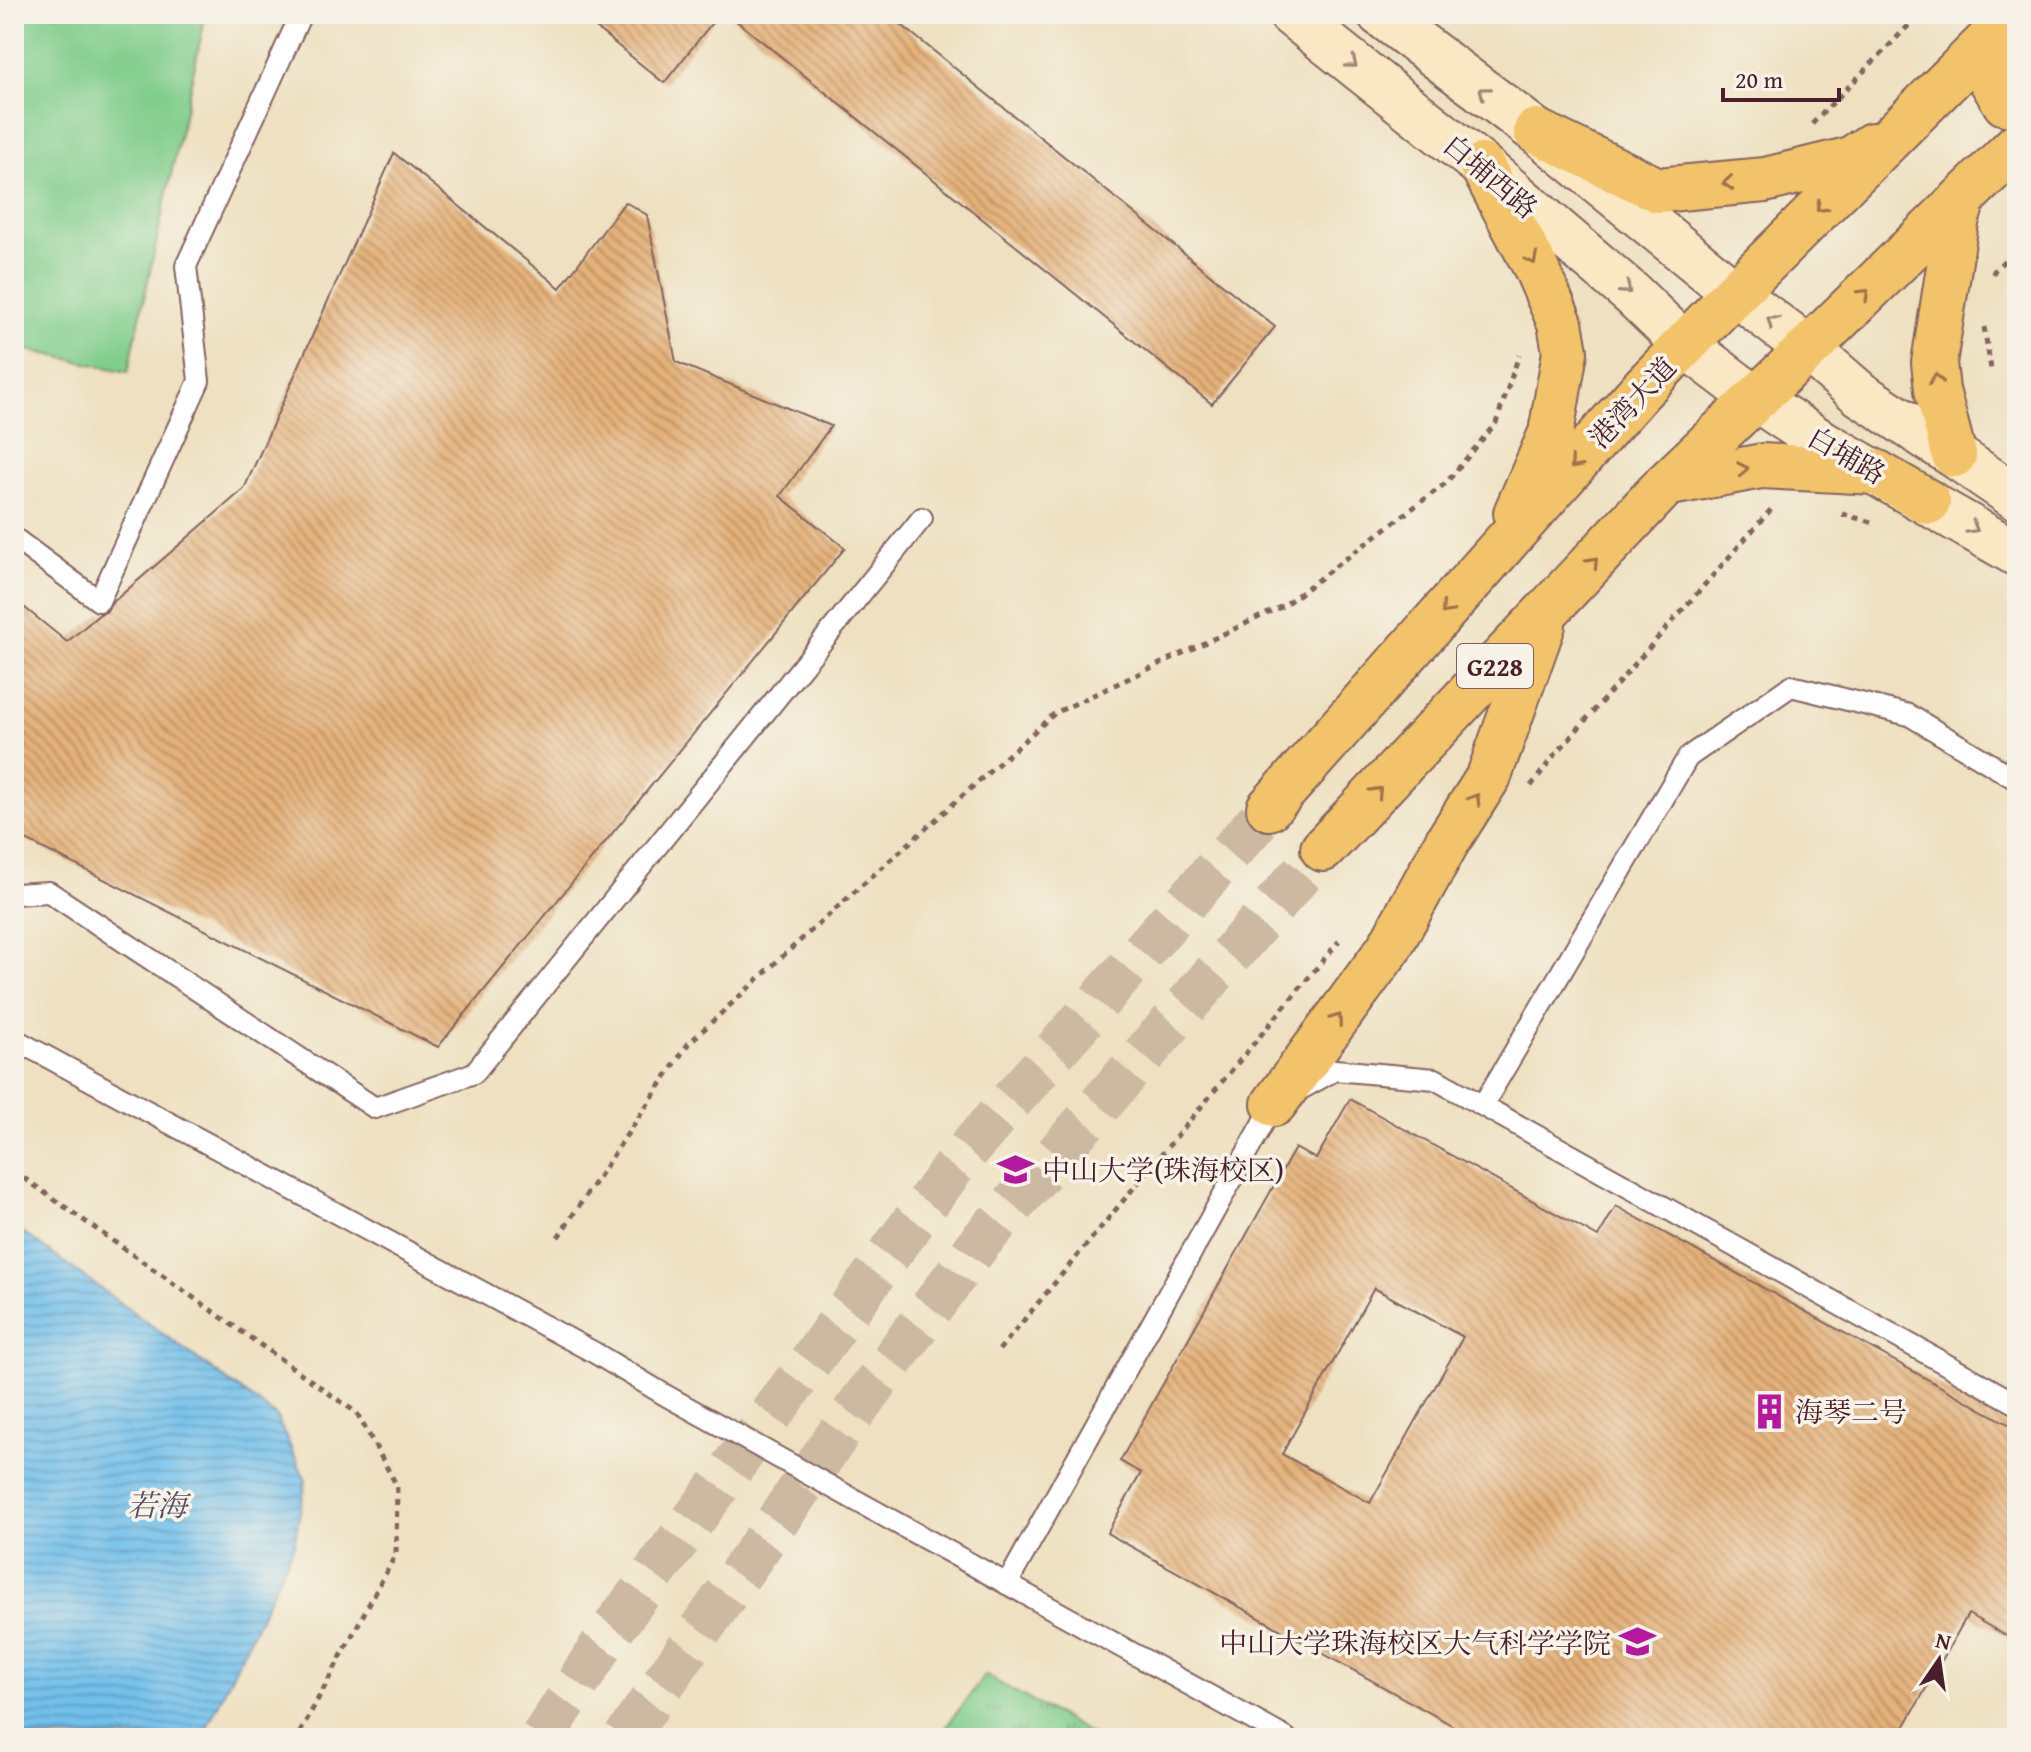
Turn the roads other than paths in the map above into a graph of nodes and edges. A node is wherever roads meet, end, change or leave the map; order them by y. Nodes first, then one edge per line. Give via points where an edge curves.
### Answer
1 (301, 14) edge
2 (1291, 14) edge
3 (1380, 14) edge
4 (2013, 16) edge
5 (2017, 105) edge
6 (1904, 124) junction
7 (1536, 131) junction
8 (2017, 145) edge
9 (1482, 166) junction
10 (1963, 199) junction
11 (1735, 293) junction
12 (1685, 345) junction
13 (1808, 349) junction
14 (1756, 399) junction
15 (1954, 455) junction
16 (1666, 484) junction
17 (2017, 498) edge
18 (1928, 502) junction
19 (922, 518) dead end
20 (14, 538) edge
21 (1498, 551) junction
22 (2017, 554) edge
23 (1549, 609) junction
24 (2017, 780) edge
25 (1269, 808) tunnel mouth
26 (1323, 849) tunnel mouth
27 (14, 894) edge
28 (14, 1039) edge
29 (1274, 1104) junction
30 (1483, 1105) junction
31 (2017, 1404) edge
32 (1007, 1584) junction
33 (1286, 1738) edge

1 - 20 lane via 186,266 199,381 99,601
2 -> 9 main road, 白埔西路
7 -> 3 main road
4 - 5 highway via 1991,80 2005,103
4 - 6 highway, 港湾大道 / G228
6 -> 7 highway via 1851,159 1765,180 1658,190
6 -> 11 highway, 港湾大道 / G228
7 - 11 main road, 白埔路
8 - 10 highway, G228
9 -> 12 main road, 白埔西路
9 -> 21 highway via 1536,268 1560,323 1565,352 1551,433
13 -> 10 highway, G228
15 -> 10 highway via 1934,363
11 - 12 highway, 港湾大道 / G228
13 -> 11 main road, 白埔路
12 - 14 main road, 白埔路
12 -> 21 highway, 港湾大道 / G228
13 - 14 highway, G228
13 - 15 main road, 白埔路 via 1860,394
14 - 16 highway, G228
14 - 18 main road, 白埔路
15 - 17 main road, 白埔路
16 -> 18 highway via 1762,466 1863,471 1876,472
23 -> 16 highway, G228
18 -> 22 main road, 白埔路
19 - 27 lane via 474,1073 375,1108 49,892
21 -> 25 highway, 港湾大道 / G228
26 -> 23 highway, G228
29 -> 23 highway via 1389,948 1489,776
24 - 30 lane via 1909,715 1791,686 1688,757
28 - 32 lane
29 - 30 lane via 1335,1070 1435,1079
29 - 32 lane
30 - 31 lane
32 - 33 lane

